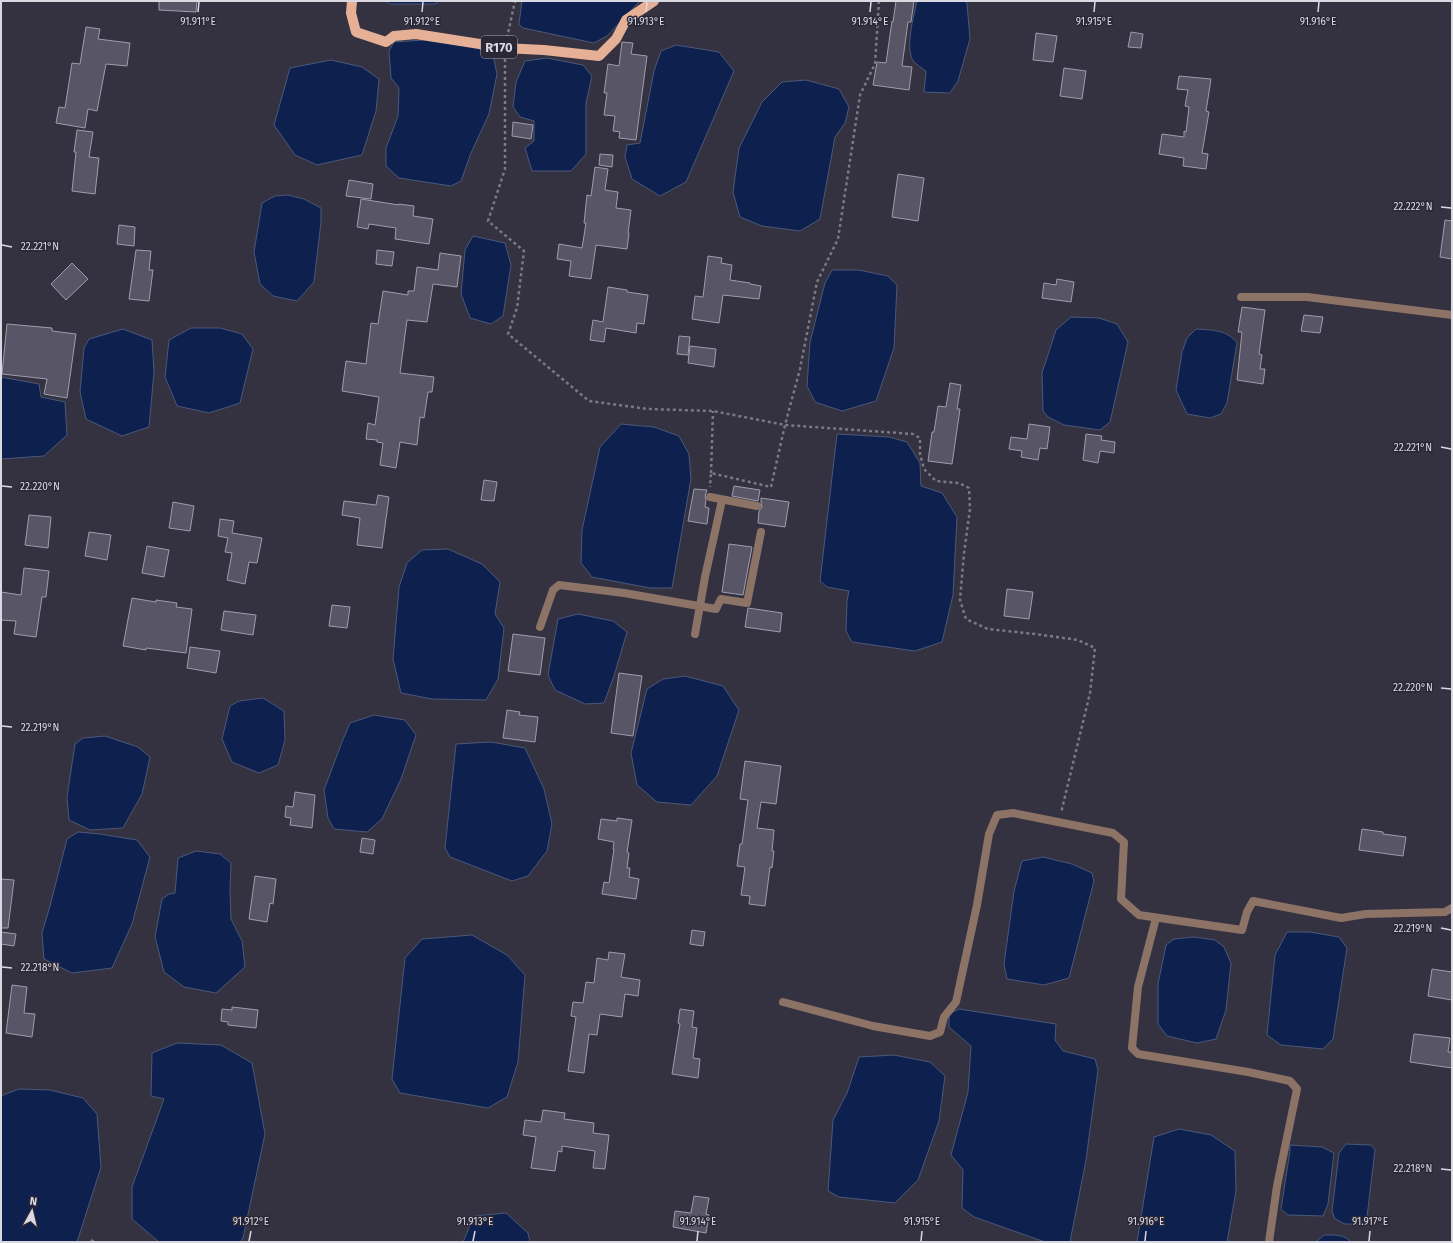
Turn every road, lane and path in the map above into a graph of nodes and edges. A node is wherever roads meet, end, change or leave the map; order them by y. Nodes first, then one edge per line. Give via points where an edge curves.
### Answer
1 (352, 1) edge
2 (515, 1) edge
3 (654, 1) edge
4 (879, 1) edge
5 (505, 48) junction
6 (1240, 297) dead end
7 (1452, 315) edge
8 (713, 411) junction
9 (785, 425) junction
10 (711, 473) junction
11 (710, 497) joint
12 (722, 500) junction
13 (756, 506) dead end
14 (761, 532) dead end
15 (700, 607) junction
16 (540, 627) dead end
17 (695, 634) dead end
18 (1059, 822) junction
19 (1452, 908) edge
20 (1156, 918) junction
21 (783, 1002) dead end
22 (1268, 1242) edge

1 - 5 main road, R170 via 351,14 356,32 379,40 386,42 394,36 416,34
2 - 5 path
3 - 5 main road, R170 via 626,20 616,39 599,56
4 - 9 path via 875,64 860,95 838,238 816,282 800,369
5 - 8 path via 505,169 488,221 524,251 517,308 508,334 590,400 648,409
6 - 7 street via 1307,298
8 - 9 path
8 - 10 path
9 - 10 path via 771,487
9 - 18 path via 913,434 920,438 920,454 924,469 936,481 969,488 970,509 960,600 966,619 988,629 1078,640 1095,648 1090,693
10 - 11 path
11 - 12 street
12 - 13 street
12 - 15 street
14 - 15 street via 747,603 721,599 716,609
15 - 16 street via 624,593 559,585 553,590
15 - 17 street
18 - 20 street via 1114,834 1124,842 1121,899 1139,915
18 - 21 street via 1013,813 997,815 989,834 956,1002 944,1017 940,1032 930,1036 880,1027
19 - 20 street via 1445,912 1366,914 1341,918 1253,901 1242,930
20 - 22 street via 1138,987 1132,1048 1138,1054 1290,1081 1297,1089

